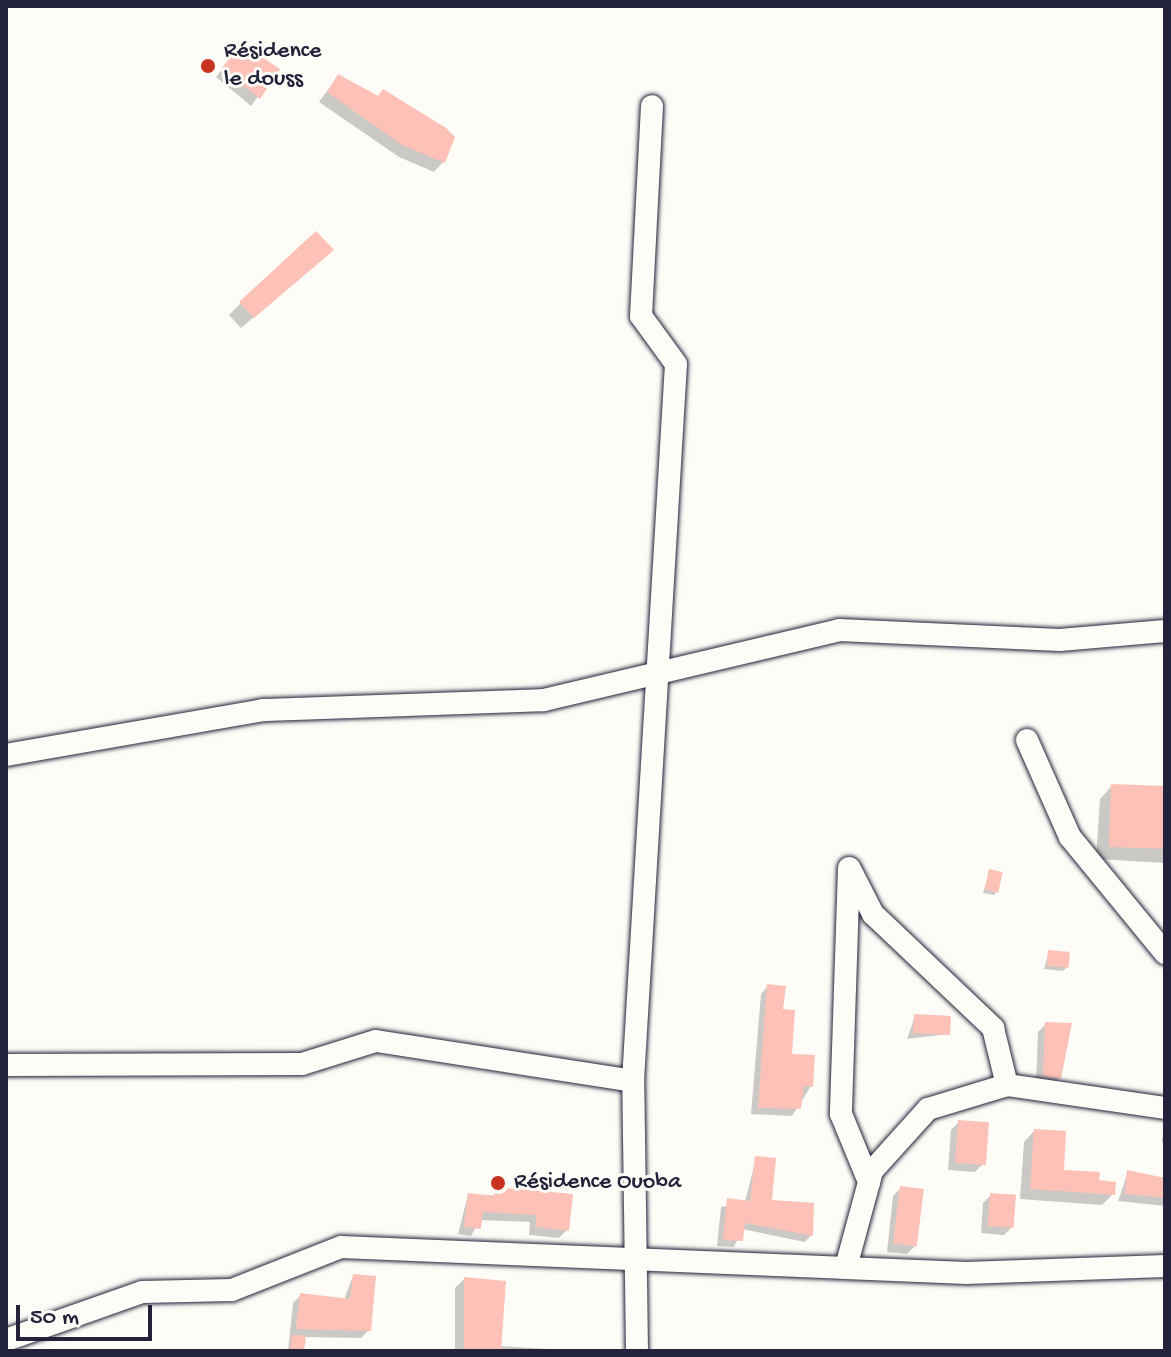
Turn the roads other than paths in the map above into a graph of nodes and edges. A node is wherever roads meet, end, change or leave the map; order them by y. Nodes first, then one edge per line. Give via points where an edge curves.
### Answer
1 (652, 106) dead end
2 (1165, 631) edge
3 (658, 673) junction
4 (1027, 740) dead end
5 (6, 755) edge
6 (1165, 953) edge
7 (6, 1065) edge
8 (633, 1081) junction
9 (1007, 1085) junction
10 (1165, 1108) edge
11 (869, 1182) junction
12 (635, 1263) junction
13 (1165, 1266) edge
14 (846, 1267) junction
15 (6, 1340) edge
16 (637, 1351) edge

1 - 3 street via 641,316 676,364
2 - 3 street via 1044,640 839,630
3 - 5 street via 544,700 263,710
3 - 8 street
4 - 6 street via 1070,837
7 - 8 street via 302,1064 376,1041
8 - 12 street
9 - 10 street
9 - 11 street via 928,1109
9 - 11 street via 993,1028 873,914 849,868 841,1114
11 - 14 street
12 - 14 street
12 - 15 street via 341,1247 232,1290 142,1292
12 - 16 street
13 - 14 street via 966,1273

